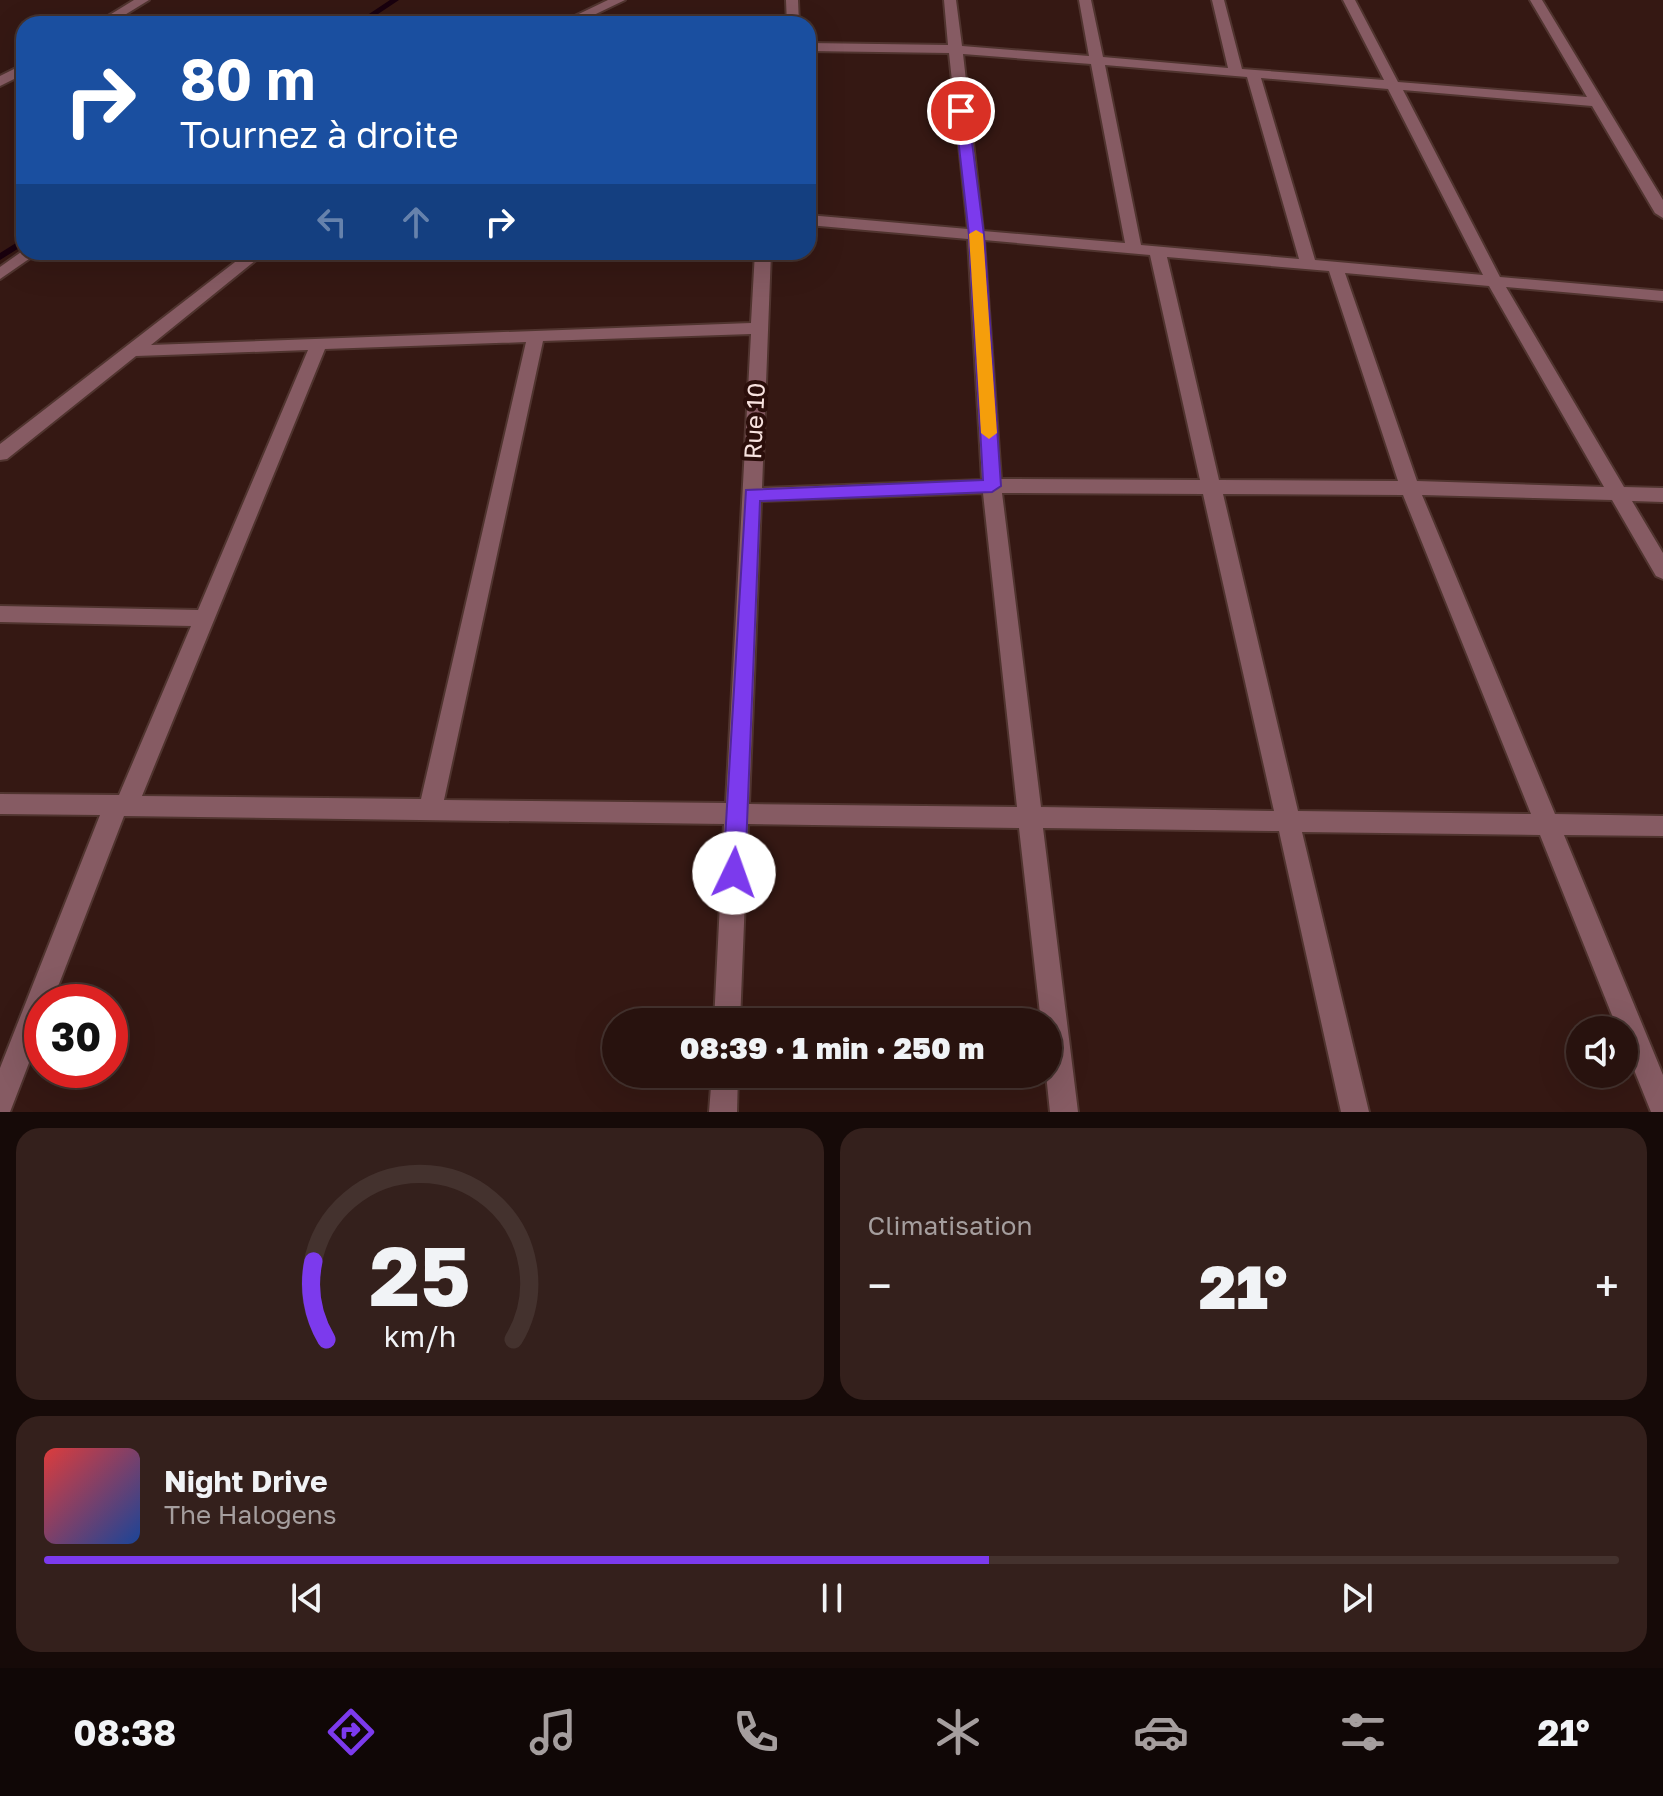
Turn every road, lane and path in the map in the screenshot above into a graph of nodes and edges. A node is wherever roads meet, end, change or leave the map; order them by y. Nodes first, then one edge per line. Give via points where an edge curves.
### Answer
1 (143, 0) edge
2 (619, 0) edge
3 (950, 0) edge
4 (1085, 0) edge
5 (1218, 0) edge
6 (1349, 0) edge
7 (1536, 0) edge
8 (115, 16) edge
9 (582, 16) edge
10 (816, 47) edge
11 (954, 49) junction
12 (1097, 60) junction
13 (1236, 72) junction
14 (1253, 73) junction
15 (1390, 85) junction
16 (1596, 102) junction
17 (1663, 213) edge
18 (816, 221) edge
19 (976, 235) junction
20 (1134, 248) junction
21 (1157, 250) junction
22 (20, 260) edge
23 (248, 260) edge
24 (763, 260) edge
25 (1308, 263) junction
26 (1335, 266) junction
27 (0, 274) edge
28 (1494, 280) junction
29 (1663, 296) edge
30 (759, 328) junction
31 (536, 336) junction
32 (319, 344) junction
33 (131, 351) junction
34 (0, 454) edge
35 (992, 486) junction
36 (1213, 487) junction
37 (1410, 488) junction
38 (752, 495) junction
39 (1619, 495) junction
40 (1663, 495) edge
41 (1663, 571) edge
42 (0, 614) edge
43 (203, 618) junction
44 (0, 804) edge
45 (122, 805) junction
46 (430, 809) junction
47 (737, 813) junction
48 (1030, 817) junction
49 (1289, 820) junction
50 (1547, 824) junction
51 (1663, 826) edge
52 (728, 1008) edge
53 (724, 1088) edge
54 (0, 1103) edge
55 (1663, 1108) edge
56 (723, 1112) edge
57 (1064, 1112) edge
58 (1355, 1112) edge

1 - 8 street
2 - 9 street
3 - 11 street
4 - 12 street
5 - 13 street
6 - 15 street
7 - 16 street
10 - 11 street
11 - 12 street
11 - 19 street
12 - 13 street
12 - 20 street
13 - 14 street
14 - 15 street
14 - 25 street
15 - 16 street
15 - 28 street
16 - 17 street
18 - 19 street
19 - 20 street
19 - 35 street
20 - 21 street
21 - 25 street
21 - 36 street
22 - 27 street
23 - 33 street
24 - 30 street, Rue 10
25 - 26 street
26 - 28 street
26 - 37 street
28 - 29 street
28 - 39 street
30 - 31 street
30 - 38 street, Rue 10
31 - 32 street
31 - 46 street
32 - 33 street
32 - 43 street
33 - 34 street
35 - 36 street
35 - 38 street
35 - 48 street
36 - 37 street
36 - 49 street
37 - 39 street
37 - 50 street
38 - 47 street, Rue 10
39 - 40 street
39 - 41 street
42 - 43 street
43 - 45 street
44 - 45 street
45 - 46 street
45 - 54 street
46 - 47 street
47 - 48 street
47 - 52 street, Rue 10
48 - 49 street
48 - 57 street
49 - 50 street
49 - 58 street
50 - 51 street
50 - 55 street
53 - 56 street

